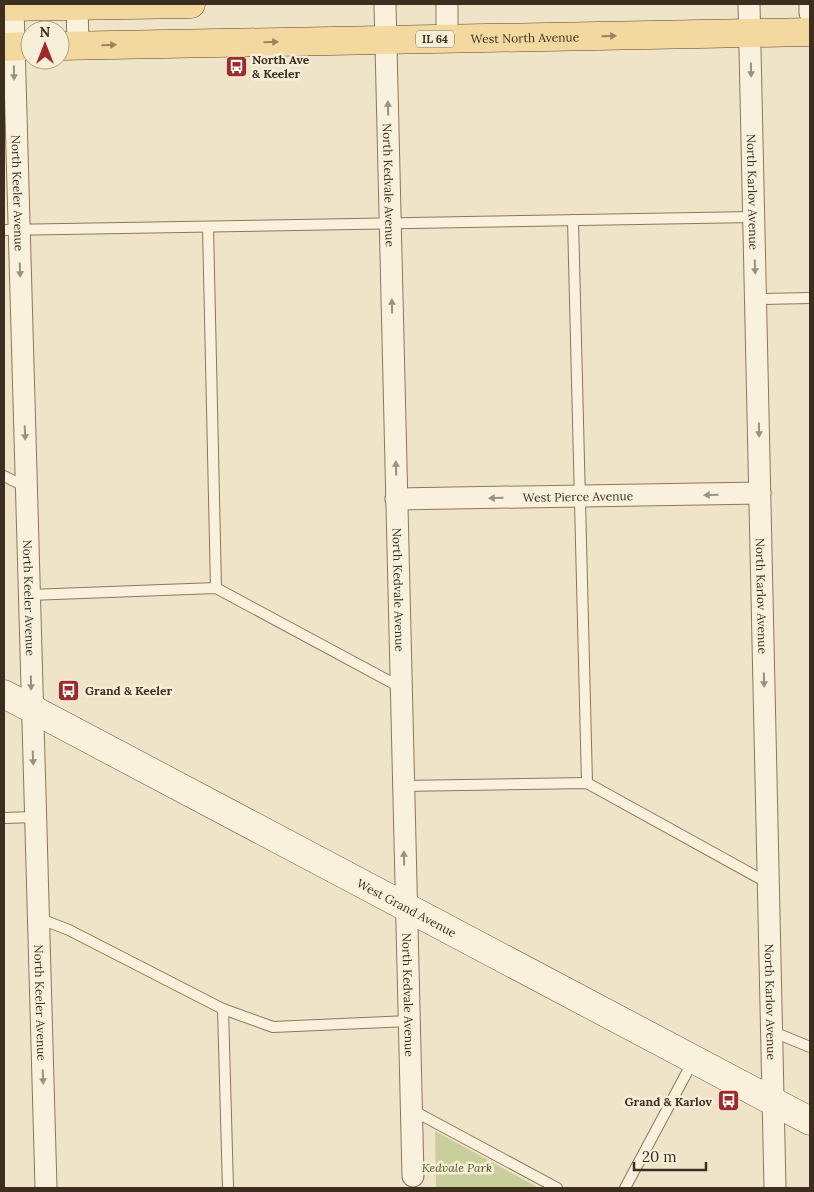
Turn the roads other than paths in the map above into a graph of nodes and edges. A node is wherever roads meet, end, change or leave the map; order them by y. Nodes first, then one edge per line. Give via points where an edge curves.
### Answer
1 (191, 4) edge
2 (385, 4) edge
3 (446, 4) edge
4 (750, 4) edge
5 (810, 4) edge
6 (77, 5) edge
7 (8, 7) edge
8 (810, 13) edge
9 (810, 32) edge
10 (750, 34) junction
11 (447, 39) junction
12 (386, 40) junction
13 (70, 41) edge
14 (16, 46) edge
15 (70, 46) edge
16 (754, 216) junction
17 (573, 220) junction
18 (390, 223) junction
19 (208, 226) junction
20 (11, 230) edge
21 (810, 298) edge
22 (756, 299) junction
23 (4, 476) edge
24 (26, 487) junction
25 (760, 493) junction
26 (580, 497) junction
27 (396, 499) junction
28 (216, 588) junction
29 (29, 595) junction
30 (400, 687) junction
31 (4, 694) edge
32 (32, 709) junction
33 (587, 783) junction
34 (402, 786) junction
35 (35, 817) junction
36 (4, 818) edge
37 (768, 883) junction
38 (405, 907) junction
39 (38, 918) junction
40 (224, 1009) junction
41 (409, 1021) junction
42 (771, 1031) junction
43 (810, 1047) edge
44 (694, 1060) junction
45 (773, 1102) junction
46 (411, 1110) junction
47 (810, 1121) edge
48 (413, 1176) dead end
49 (46, 1188) edge
50 (228, 1188) edge
51 (557, 1188) edge
52 (624, 1188) edge
53 (775, 1188) edge

1 - 6 main road
2 - 12 street, North Kedvale Avenue
3 - 11 street
4 - 10 street, North Karlov Avenue
5 - 8 street
6 - 7 main road
6 - 13 street
7 - 14 street, North Keeler Avenue
9 - 10 main road, West North Avenue / IL 64
11 -> 10 main road, West North Avenue / IL 64
10 -> 16 street, North Karlov Avenue
11 - 12 main road, West North Avenue / IL 64
15 -> 12 main road, West North Avenue / IL 64
18 -> 12 street, North Kedvale Avenue
14 -> 20 street, North Keeler Avenue
16 - 17 lane
16 -> 22 street, North Karlov Avenue
17 - 18 lane
17 - 26 lane
18 - 19 lane
27 -> 18 street, North Kedvale Avenue
19 - 20 lane
19 - 28 lane
20 -> 24 street, North Keeler Avenue
21 - 22 lane
22 -> 25 street, North Karlov Avenue
23 - 24 lane
24 - 29 street, North Keeler Avenue
25 -> 26 street, West Pierce Avenue
25 -> 37 street, North Karlov Avenue
26 -> 27 street, West Pierce Avenue
26 - 33 lane
27 - 30 street, North Kedvale Avenue
28 - 29 lane
28 - 30 lane
29 -> 32 street, North Keeler Avenue
30 - 34 street, North Kedvale Avenue
31 - 32 main road, West Grand Avenue
32 -> 35 street, North Keeler Avenue
32 - 38 main road, West Grand Avenue
33 - 34 lane
33 - 37 lane
38 -> 34 street, North Kedvale Avenue
35 - 36 lane
35 - 39 street, North Keeler Avenue
37 - 42 street, North Karlov Avenue
38 - 41 street, North Kedvale Avenue
38 - 44 main road, West Grand Avenue
39 - 40 lane via 69,930
39 -> 49 street, North Keeler Avenue
40 - 41 lane via 273,1027
40 - 50 lane
41 - 46 street, North Kedvale Avenue
42 - 43 lane
42 - 45 street, North Karlov Avenue
44 - 45 main road, West Grand Avenue
44 - 52 lane
45 - 47 main road, West Grand Avenue
45 - 53 street, North Karlov Avenue
46 - 48 street, North Kedvale Avenue
46 - 51 lane

